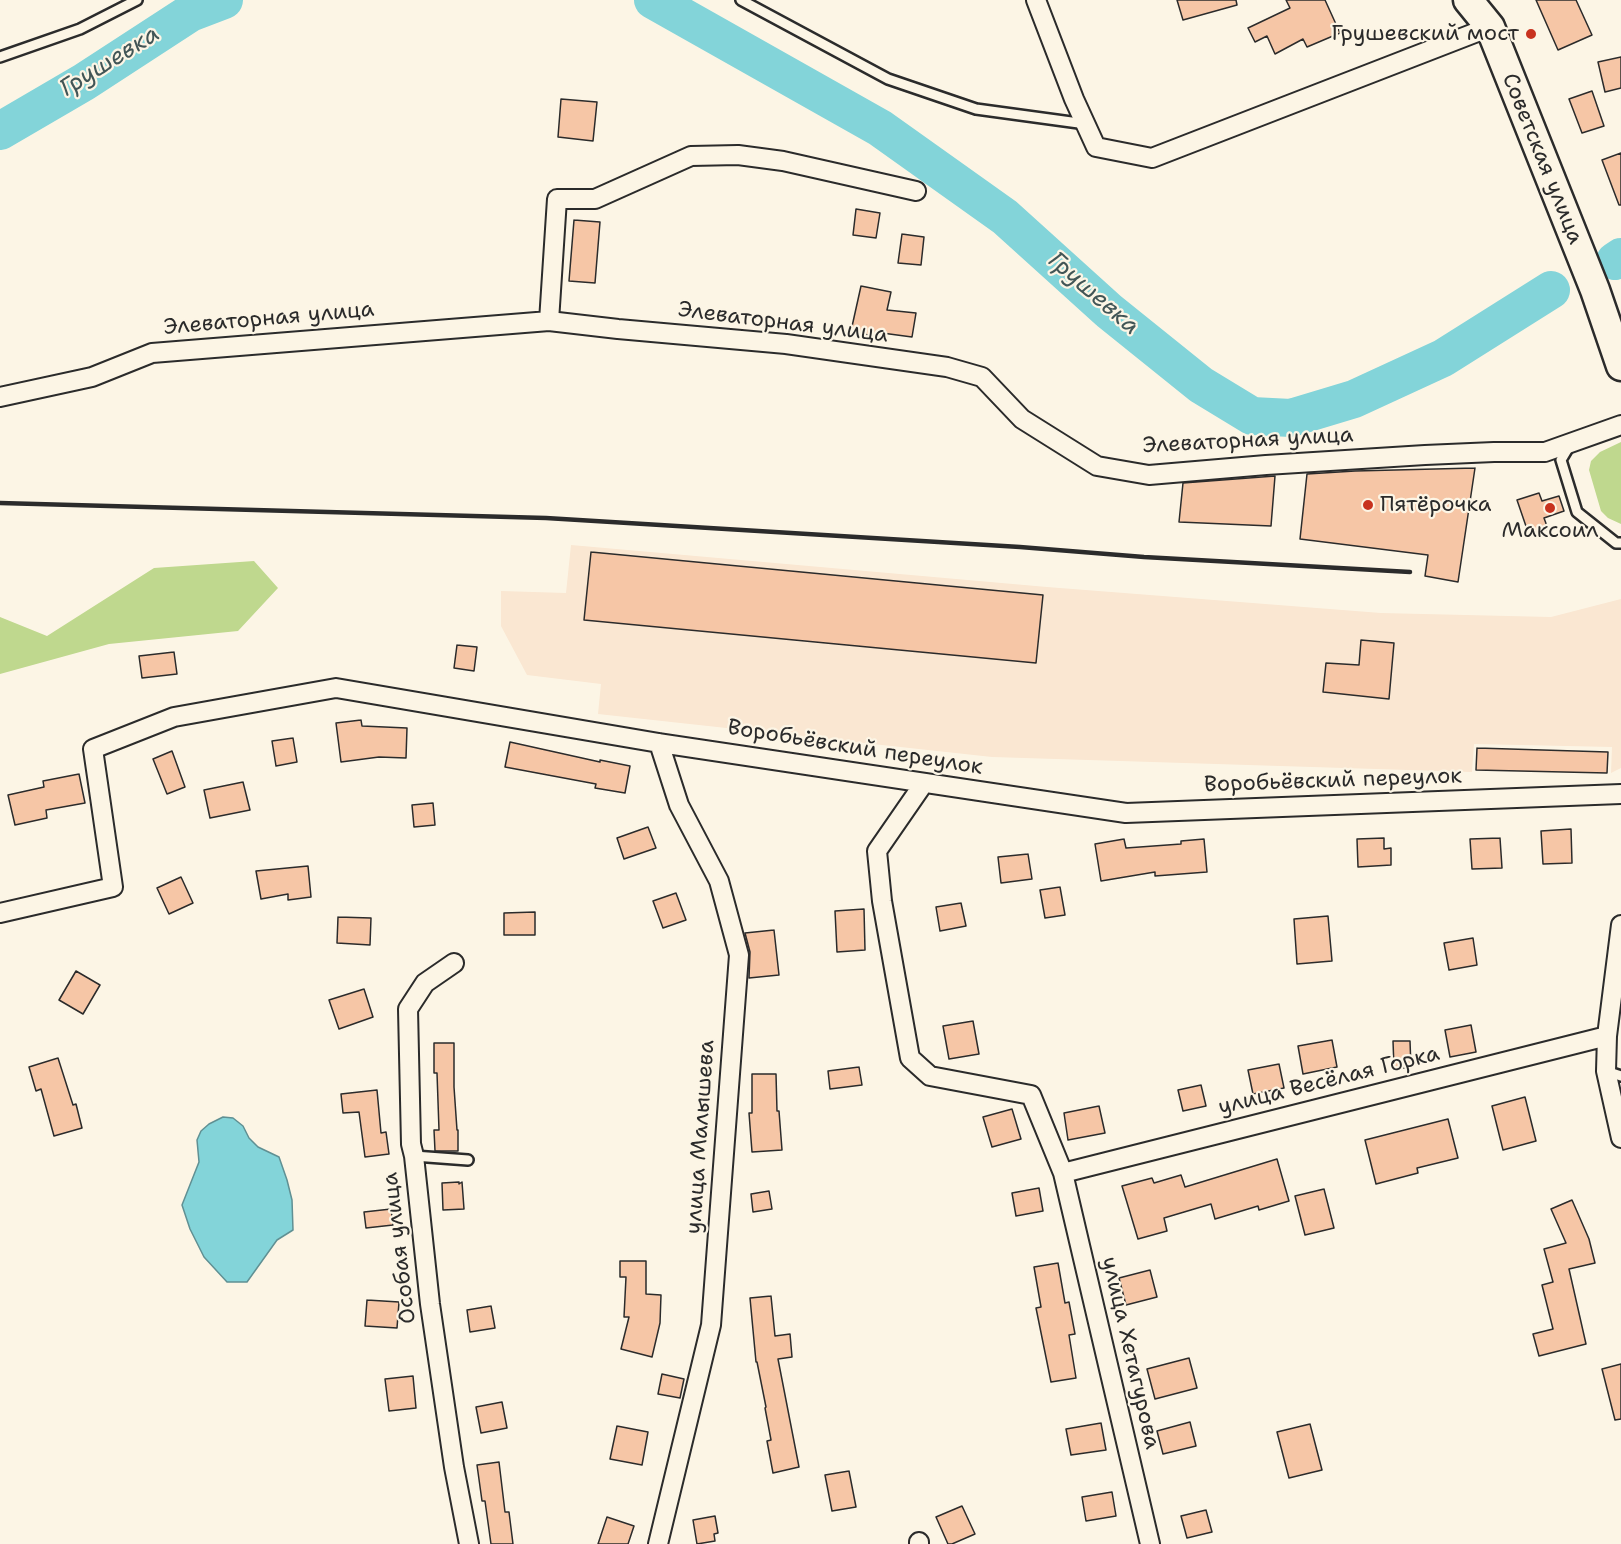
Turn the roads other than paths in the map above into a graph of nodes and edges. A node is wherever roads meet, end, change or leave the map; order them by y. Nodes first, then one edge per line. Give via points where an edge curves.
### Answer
1 (137, 0) edge
2 (741, 0) edge
3 (1036, 0) edge
4 (1468, 0) edge
5 (1490, 14) edge
6 (0, 57) edge
7 (1086, 124) junction
8 (916, 191) dead end
9 (1595, 290) junction
10 (549, 321) junction
11 (1621, 329) edge
12 (1621, 366) edge
13 (0, 397) edge
14 (1621, 425) edge
15 (1571, 442) junction
16 (1621, 543) edge
17 (659, 743) junction
18 (924, 783) junction
19 (1621, 794) edge
20 (0, 913) edge
21 (1621, 925) edge
22 (454, 963) dead end
23 (1612, 1028) edge
24 (1614, 1074) edge
25 (1621, 1138) edge
26 (414, 1156) junction
27 (468, 1160) dead end
28 (1063, 1173) junction
29 (469, 1544) edge
30 (658, 1544) edge
31 (1150, 1544) edge

1 - 6 lane via 80,29
2 - 7 lane via 888,80 976,110
3 - 7 street
4 - 5 main road, Советская улица
5 - 7 street via 1152,158 1096,147
5 - 9 main road, Советская улица
8 - 10 street via 783,161 738,155 691,156 595,199 557,199
9 - 11 main road, Советская улица
9 - 12 main road, Советская улица
10 - 13 street, Элеваторная улица via 152,353 92,377
10 - 15 street, Элеваторная улица via 786,344 946,367 982,377 1022,419 1097,466 1149,475 1414,456 1545,452
14 - 15 street, Элеваторная улица
15 - 16 lane via 1561,460 1577,512
17 - 18 street, Воробьёвский переулок
17 - 20 street, Воробьёвский переулок via 336,688 174,717 93,749 113,887
17 - 30 street, улица Малышева via 679,805 719,881 739,955 711,1326
18 - 19 street, Воробьёвский переулок via 1126,813
18 - 28 street, улица Хетагурова via 877,851 910,1058 930,1076 1031,1095
21 - 23 street
22 - 26 street, Особая улица via 425,983 408,1009
23 - 24 street
23 - 28 street, улица Весёлая Горка
24 - 25 street
26 - 27 lane
26 - 29 street, Особая улица via 432,1316
28 - 31 street, улица Хетагурова

